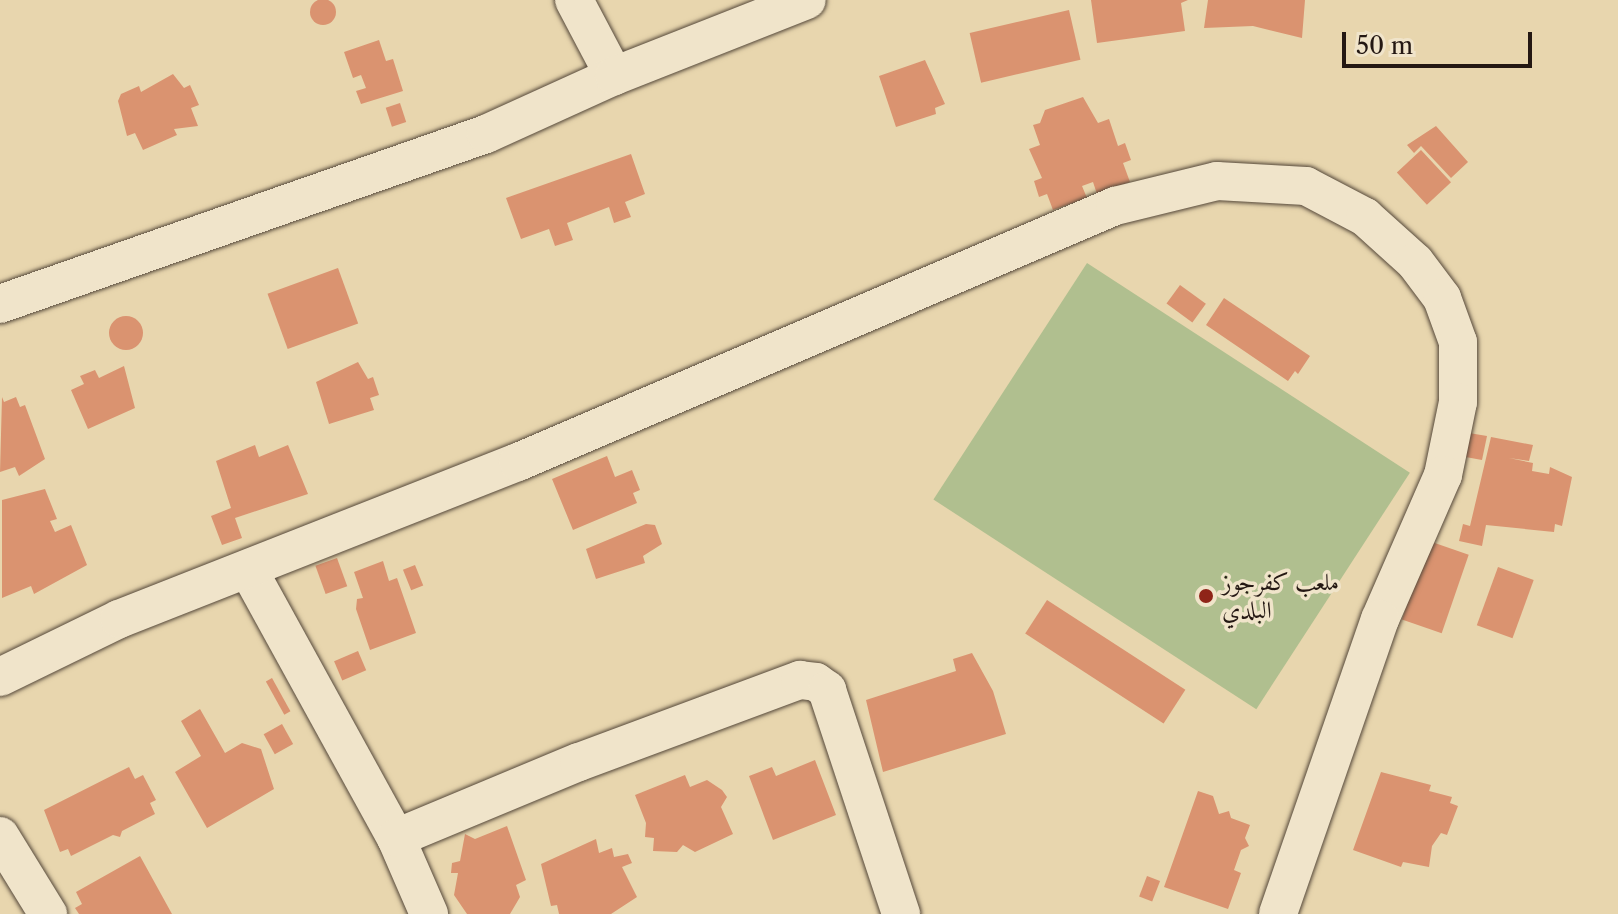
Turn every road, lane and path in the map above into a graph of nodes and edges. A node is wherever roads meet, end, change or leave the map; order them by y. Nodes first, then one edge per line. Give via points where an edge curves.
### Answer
1 (574, 0) edge
2 (807, 0) edge
3 (614, 76) junction
4 (0, 304) edge
5 (248, 569) junction
6 (0, 677) edge
7 (0, 836) edge
8 (396, 838) junction
9 (48, 914) edge
10 (429, 914) edge
11 (901, 914) edge
12 (1278, 914) edge

1 - 3 street
2 - 3 street
3 - 4 street via 420,159
5 - 6 street via 119,619
5 - 8 street
5 - 12 street via 518,462 1115,206 1217,181 1306,186 1365,217 1415,262 1442,298 1458,342 1458,402 1443,475 1380,619
7 - 9 street
8 - 10 street
8 - 11 street via 638,740 800,680 816,682 827,690

